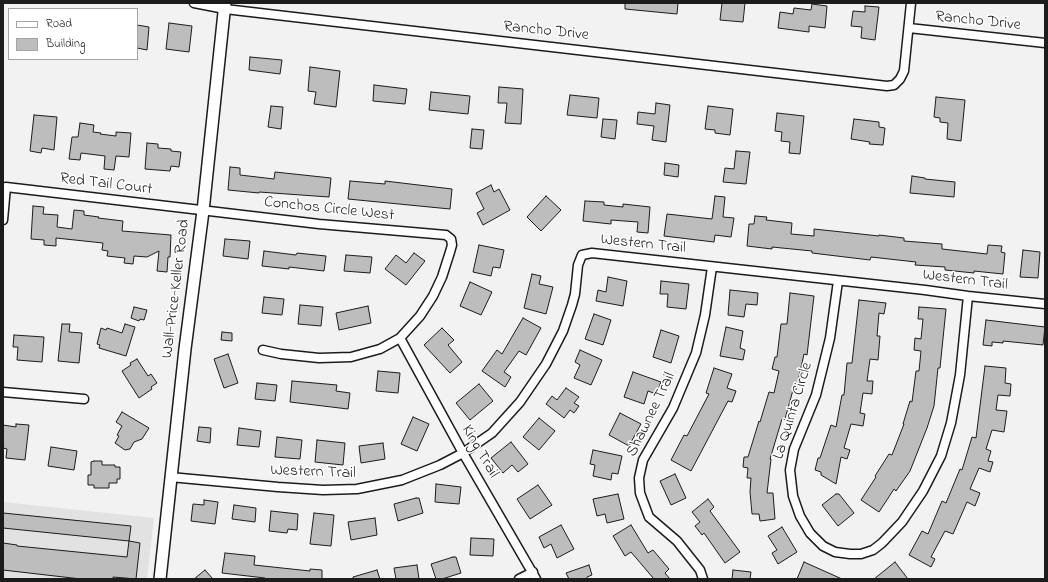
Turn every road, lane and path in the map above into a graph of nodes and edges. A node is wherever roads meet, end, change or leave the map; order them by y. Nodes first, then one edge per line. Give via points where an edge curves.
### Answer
1 (194, 3) edge
2 (911, 3) edge
3 (225, 6) edge
4 (908, 28) junction
5 (1045, 43) edge
6 (203, 211) junction
7 (3, 220) edge
8 (712, 267) junction
9 (838, 281) junction
10 (968, 296) junction
11 (1045, 304) edge
12 (400, 338) junction
13 (263, 350) dead end
14 (3, 392) edge
15 (84, 399) dead end
16 (463, 453) junction
17 (170, 476) junction
18 (535, 576) edge
19 (160, 579) edge
20 (519, 579) edge
21 (704, 579) edge

1 - 3 street, Rancho Drive
2 - 4 street
3 - 4 street, Rancho Drive via 887,86 894,85 904,71
3 - 6 street, Wall-Price-Keller Road
4 - 5 street, Rancho Drive
6 - 7 street, Red Tail Court via 6,187
6 - 12 street, Conchos Circle West via 446,235 451,239 452,245 434,296
6 - 17 street, Wall-Price-Keller Road
8 - 9 street, Western Trail
8 - 16 street, Western Trail via 592,253 582,255 578,265 576,294 562,332 546,364 520,402 492,433
8 - 21 street, Shawnee Trail via 696,353 673,408 643,460 639,478 640,493 649,517 677,541
9 - 10 street, Western Trail
9 - 10 street, La Quinta Circle via 830,338 818,388 794,449 790,470 793,496 810,533 823,546 835,552 850,554 873,550 902,522 923,491 941,456 951,423 960,375
10 - 11 street, Western Trail
12 - 13 street via 380,349 351,357 319,358
12 - 16 street, King Trail
14 - 15 street
16 - 17 street, Western Trail via 402,480 358,489 278,487
16 - 18 street, King Trail
17 - 19 street, Wall-Price-Keller Road
18 - 20 street

